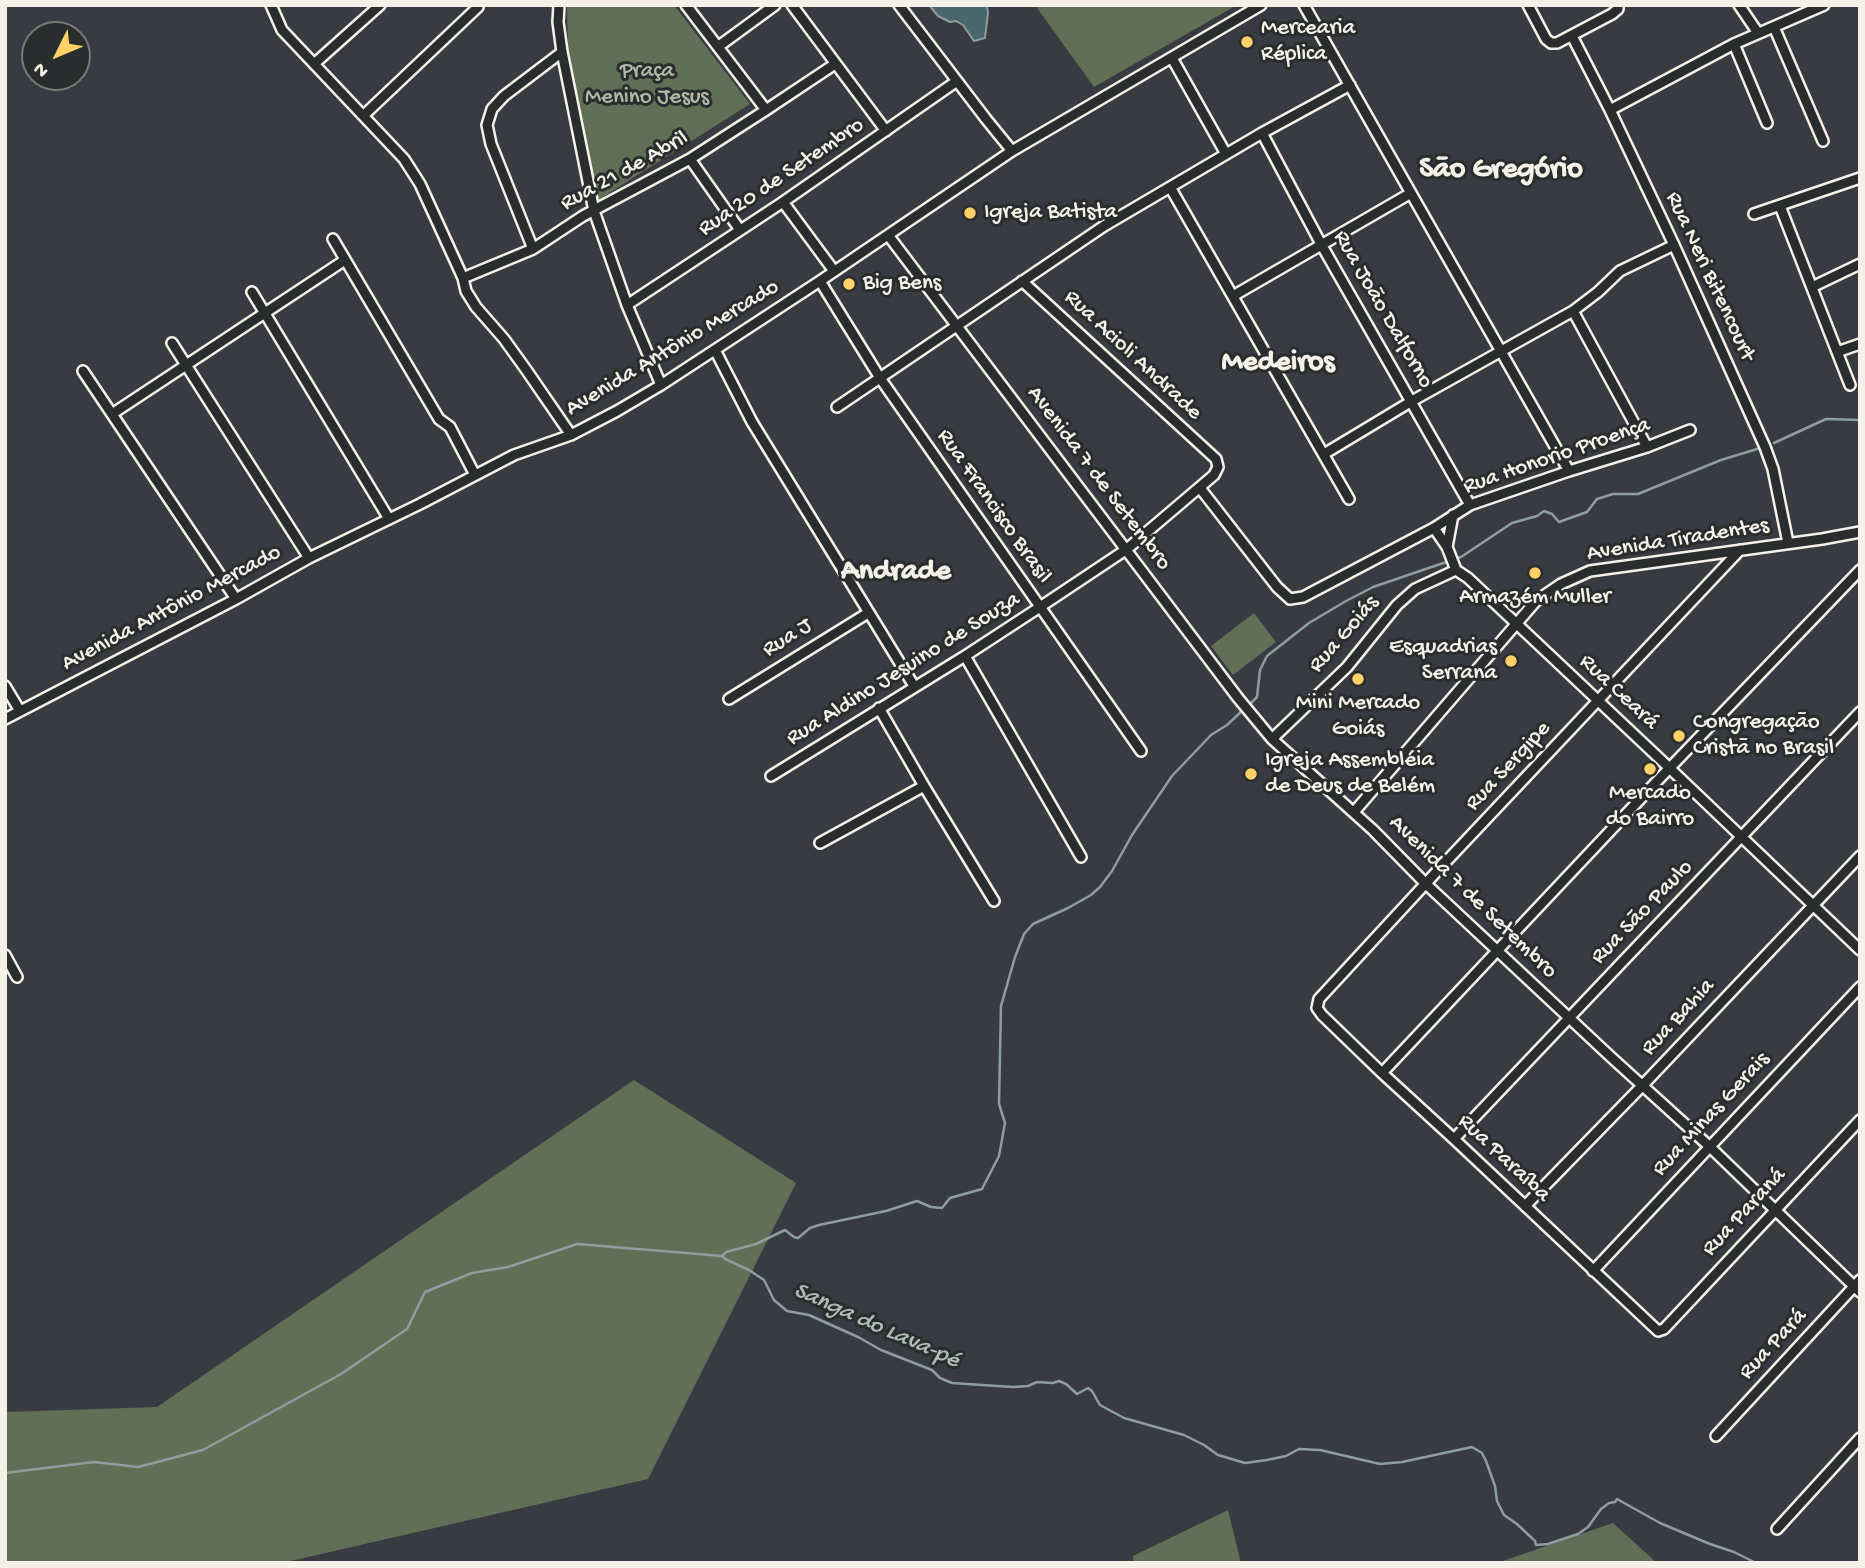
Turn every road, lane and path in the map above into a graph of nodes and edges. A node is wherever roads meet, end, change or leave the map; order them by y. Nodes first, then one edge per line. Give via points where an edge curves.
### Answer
1 (271, 5) edge
2 (380, 5) edge
3 (559, 5) edge
4 (686, 5) edge
5 (775, 5) edge
6 (792, 5) edge
7 (899, 5) edge
8 (1261, 5) edge
9 (1304, 5) edge
10 (1528, 5) edge
11 (1618, 5) edge
12 (1739, 5) edge
13 (1824, 5) edge
14 (477, 6) edge
15 (1774, 27) junction
16 (1758, 33) junction
17 (1572, 36) junction
18 (1734, 44) junction
19 (719, 46) junction
20 (562, 52) junction
21 (1171, 58) junction
22 (314, 64) junction
23 (835, 64) junction
24 (957, 81) junction
25 (1350, 85) junction
26 (766, 110) junction
27 (1610, 110) junction
28 (363, 115) junction
29 (1767, 123) dead end
30 (886, 131) junction
31 (1262, 134) junction
32 (1824, 142) dead end
33 (1012, 151) junction
34 (1226, 154) junction
35 (690, 159) junction
36 (1860, 178) edge
37 (1170, 187) junction
38 (1411, 193) junction
39 (783, 202) junction
40 (1780, 206) junction
41 (594, 211) junction
42 (1754, 214) dead end
43 (740, 230) junction
44 (888, 234) junction
45 (333, 239) dead end
46 (1321, 244) junction
47 (1674, 244) junction
48 (533, 249) junction
49 (345, 260) junction
50 (1860, 264) edge
51 (834, 271) junction
52 (463, 278) junction
53 (820, 281) junction
54 (1022, 281) junction
55 (1812, 287) junction
56 (252, 292) dead end
57 (1233, 296) junction
58 (627, 304) junction
59 (1573, 311) junction
60 (265, 313) junction
61 (957, 326) junction
62 (172, 343) dead end
63 (1860, 344) edge
64 (715, 350) junction
65 (1501, 351) junction
66 (1837, 352) junction
67 (187, 365) junction
68 (83, 371) dead end
69 (880, 378) junction
70 (661, 385) junction
71 (1850, 385) dead end
72 (1412, 401) junction
73 (837, 407) dead end
74 (112, 414) junction
75 (1690, 430) dead end
76 (570, 435) junction
77 (1647, 447) junction
78 (1324, 454) junction
79 (1216, 459) joint
80 (1569, 471) junction
81 (475, 475) junction
82 (1200, 488) junction
83 (1349, 499) dead end
84 (1470, 505) junction
85 (1453, 515) junction
86 (389, 519) junction
87 (1434, 528) junction
88 (1860, 532) edge
89 (1788, 543) junction
90 (1447, 547) junction
91 (1127, 549) junction
92 (1740, 550) junction
93 (309, 558) junction
94 (1455, 566) junction
95 (1860, 570) edge
96 (236, 599) junction
97 (1040, 607) junction
98 (868, 613) junction
99 (1517, 624) junction
100 (965, 656) junction
101 (5, 686) edge
102 (914, 686) junction
103 (729, 698) dead end
104 (1597, 701) junction
105 (880, 708) junction
106 (20, 711) junction
107 (1860, 712) edge
108 (5, 719) edge
109 (1272, 739) junction
110 (1141, 751) dead end
111 (1670, 768) junction
112 (771, 776) dead end
113 (924, 786) junction
114 (1354, 812) junction
115 (1741, 838) junction
116 (820, 843) dead end
117 (1860, 856) edge
118 (1081, 857) dead end
119 (1426, 884) junction
120 (995, 901) dead end
121 (1812, 905) junction
122 (1860, 950) edge
123 (1498, 951) junction
124 (5, 955) edge
125 (16, 978) dead end
126 (1860, 987) edge
127 (1322, 1016) joint
128 (1570, 1018) junction
129 (1382, 1073) junction
130 (1642, 1086) junction
131 (1860, 1120) edge
132 (1454, 1139) junction
133 (1709, 1146) junction
134 (1525, 1206) junction
135 (1774, 1210) junction
136 (1593, 1271) junction
137 (1858, 1286) edge
138 (1658, 1331) joint
139 (1716, 1436) dead end
140 (1860, 1438) edge
141 (1777, 1530) dead end

1 - 22 street via 282,30
2 - 22 street
3 - 20 street
4 - 19 street
5 - 19 street
6 - 23 street
7 - 24 street
8 - 21 street, Avenida Antônio Mercado
9 - 25 street
10 - 17 street via 1551,43
11 - 17 street via 1612,14
12 - 16 street
13 - 15 street
14 - 28 street
15 - 16 street
15 - 32 street
16 - 18 street
17 - 27 street, Rua Neri Bitencourt
18 - 27 street
18 - 29 street
19 - 26 street
20 - 41 street
20 - 48 street via 504,96 492,109 487,125
21 - 33 street, Avenida Antônio Mercado
21 - 34 street
22 - 28 street
23 - 26 street, Rua 21 de Abril
23 - 30 street
24 - 30 street, Rua 20 de Setembro
24 - 33 street
25 - 31 street
25 - 38 street
26 - 35 street, Rua 21 de Abril
27 - 47 street, Rua Neri Bitencourt
28 - 52 street via 413,172
30 - 39 street, Rua 20 de Setembro
31 - 34 street
31 - 46 street, Rua João Dalforno
33 - 44 street, Avenida Antônio Mercado
34 - 37 street
35 - 41 street, Rua 21 de Abril
35 - 43 street
36 - 40 street
37 - 54 street
37 - 57 street
38 - 46 street
38 - 65 street
39 - 43 street, Rua 20 de Setembro
39 - 51 street
40 - 42 street
40 - 55 street
41 - 48 street, Rua 21 de Abril
41 - 58 street
43 - 58 street, Rua 20 de Setembro
44 - 51 street, Avenida Antônio Mercado
44 - 61 street, Avenida 7 de Setembro
45 - 49 street
46 - 57 street
46 - 72 street, Rua João Dalforno
47 - 59 street via 1620,271
47 - 89 street, Rua Neri Bitencourt via 1765,447
48 - 52 street, Rua 21 de Abril
49 - 60 street
49 - 81 street
50 - 55 street
51 - 53 street, Avenida Antônio Mercado
52 - 76 street via 476,307 504,339
53 - 64 street, Avenida Antônio Mercado
53 - 69 street, Rua Francisco Brasil
54 - 61 street
54 - 79 street, Rua Acioli Andrade
55 - 66 street
56 - 60 street
57 - 78 street
58 - 70 street
59 - 65 street
59 - 77 street
60 - 67 street
60 - 86 street
61 - 69 street
61 - 91 street, Avenida 7 de Setembro
62 - 67 street
63 - 66 street
64 - 70 street, Avenida Antônio Mercado
64 - 98 street via 752,422
65 - 72 street
65 - 80 street
66 - 71 street
67 - 74 street
67 - 93 street
68 - 74 street
69 - 73 street
69 - 97 street, Rua Francisco Brasil
70 - 76 street, Avenida Antônio Mercado
72 - 78 street
72 - 84 street, Rua João Dalforno
74 - 96 street
75 - 77 street, Rua Honorio Proença
76 - 81 street, Avenida Antônio Mercado
77 - 80 street, Rua Honorio Proença
78 - 83 street
79 - 82 street, Rua Aldino Jesuino de Souza via 1214,475
80 - 84 street, Rua Honorio Proença
81 - 86 street, Avenida Antônio Mercado
82 - 87 street, Rua Honorio Proença via 1290,599 1303,597
82 - 91 street, Rua Aldino Jesuino de Souza
84 - 85 street, Rua Honorio Proença
85 - 87 street, Rua Honorio Proença
85 - 90 street
86 - 93 street, Avenida Antônio Mercado
87 - 90 street, Rua Ceará
88 - 89 street, Avenida Tiradentes
89 - 92 street, Avenida Tiradentes
90 - 94 street, Rua Ceará
91 - 97 street, Rua Aldino Jesuino de Souza
91 - 109 street, Avenida 7 de Setembro
92 - 99 street, Avenida Tiradentes via 1590,571 1536,601
92 - 104 street, Rua Sergipe
93 - 96 street, Avenida Antônio Mercado
94 - 99 street, Rua Ceará
94 - 109 street, Rua Goiás via 1397,605 1347,667
95 - 111 street
96 - 106 street, Avenida Antônio Mercado
97 - 100 street, Rua Aldino Jesuino de Souza
97 - 110 street, Rua Francisco Brasil
98 - 102 street
98 - 103 street, Rua J
99 - 104 street, Rua Ceará
99 - 114 street, Avenida Tiradentes
100 - 102 street, Rua Aldino Jesuino de Souza
100 - 118 street
101 - 106 street
102 - 105 street, Rua Aldino Jesuino de Souza
104 - 111 street, Rua Ceará
104 - 119 street, Rua Sergipe
105 - 112 street, Rua Aldino Jesuino de Souza
105 - 113 street
106 - 108 street, Avenida Antônio Mercado
107 - 115 street, Rua São Paulo
109 - 114 street, Avenida 7 de Setembro
111 - 115 street, Rua Ceará
111 - 123 street
113 - 116 street
113 - 120 street
114 - 119 street, Avenida 7 de Setembro
115 - 121 street, Rua Ceará
115 - 128 street, Rua São Paulo
117 - 121 street, Rua Bahia
119 - 123 street, Avenida 7 de Setembro
119 - 127 street, Rua Sergipe via 1320,999 1317,1007
121 - 122 street, Rua Ceará
121 - 130 street, Rua Bahia
123 - 128 street, Avenida 7 de Setembro
123 - 129 street
124 - 125 street
126 - 133 street, Rua Minas Gerais
127 - 129 street, Rua Paraíba
128 - 130 street, Avenida 7 de Setembro
128 - 132 street, Rua São Paulo
129 - 132 street, Rua Paraíba
130 - 133 street, Avenida 7 de Setembro
130 - 134 street, Rua Bahia
131 - 135 street, Rua Paraná
132 - 134 street, Rua Paraíba
133 - 135 street, Avenida 7 de Setembro
133 - 136 street, Rua Minas Gerais
134 - 136 street, Rua Paraíba
135 - 137 street, Avenida 7 de Setembro
135 - 138 street, Rua Paraná
136 - 138 street, Rua Paraíba
137 - 139 street, Rua Pará
140 - 141 street

